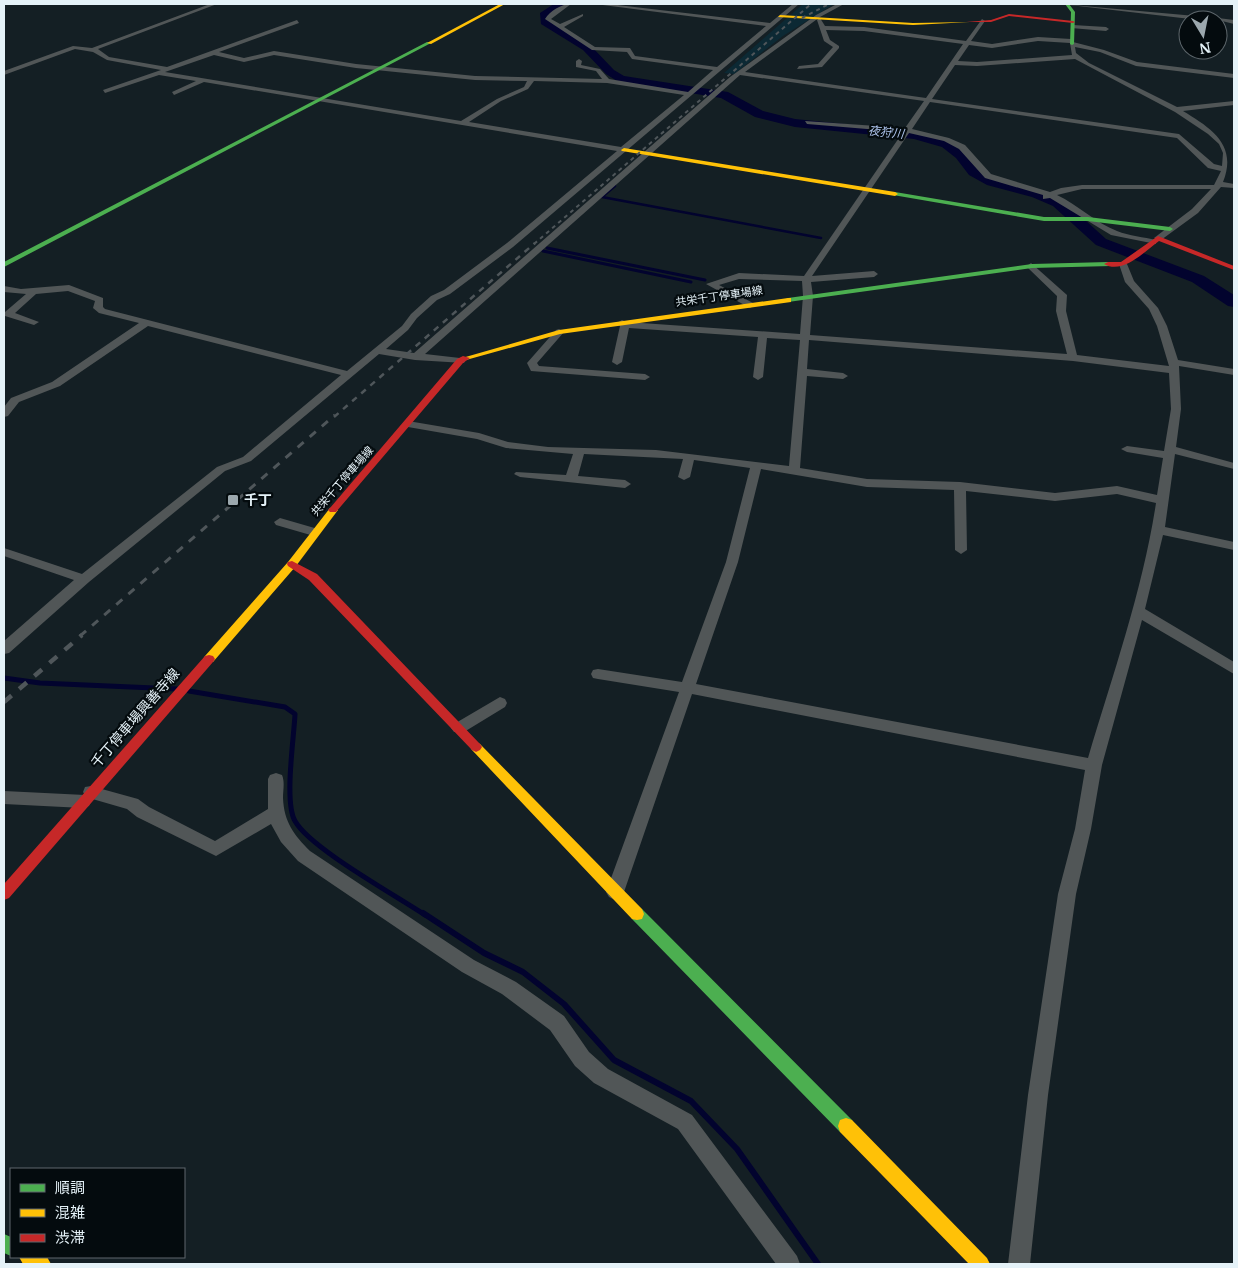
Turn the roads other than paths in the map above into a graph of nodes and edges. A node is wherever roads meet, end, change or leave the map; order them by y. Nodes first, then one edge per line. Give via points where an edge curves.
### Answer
1 (214, 4) edge
2 (503, 4) edge
3 (568, 4) edge
4 (598, 4) edge
5 (796, 4) edge
6 (841, 4) edge
7 (1066, 4) edge
8 (629, 6) edge
9 (572, 14) dead end
10 (581, 15) dead end
11 (780, 16) junction
12 (1178, 16) edge
13 (982, 21) junction
14 (297, 22) dead end
15 (819, 22) junction
16 (1097, 22) dead end
17 (1074, 23) junction
18 (769, 25) junction
19 (556, 26) junction
20 (1106, 29) dead end
21 (967, 42) junction
22 (1072, 43) junction
23 (97, 51) junction
24 (214, 53) junction
25 (77, 55) dead end
26 (632, 57) junction
27 (1077, 57) junction
28 (622, 58) dead end
29 (247, 60) junction
30 (579, 62) dead end
31 (954, 63) junction
32 (240, 66) dead end
33 (383, 68) junction
34 (799, 68) dead end
35 (167, 69) junction
36 (717, 69) junction
37 (766, 70) dead end
38 (4, 73) edge
39 (159, 73) junction
40 (740, 73) junction
41 (759, 76) junction
42 (1234, 76) edge
43 (532, 79) junction
44 (606, 79) junction
45 (203, 80) junction
46 (105, 91) dead end
47 (690, 92) junction
48 (174, 93) dead end
49 (320, 100) junction
50 (928, 101) junction
51 (1234, 103) edge
52 (1179, 109) junction
53 (807, 122) dead end
54 (463, 123) junction
55 (906, 133) junction
56 (1191, 134) dead end
57 (1174, 135) junction
58 (624, 150) junction
59 (1231, 152) edge
60 (645, 154) junction
61 (1229, 166) edge
62 (1103, 178) dead end
63 (1217, 186) junction
64 (1234, 186) edge
65 (1100, 187) junction
66 (866, 190) junction
67 (1045, 197) junction
68 (1089, 220) junction
69 (1170, 229) junction
70 (1155, 240) junction
71 (1126, 262) junction
72 (4, 265) edge
73 (1031, 266) junction
74 (1234, 268) edge
75 (874, 274) dead end
76 (806, 279) junction
77 (4, 289) edge
78 (32, 291) junction
79 (808, 296) junction
80 (750, 305) junction
81 (12, 316) junction
82 (34, 322) dead end
83 (4, 323) edge
84 (146, 323) junction
85 (623, 324) junction
86 (559, 332) junction
87 (763, 334) junction
88 (805, 337) junction
89 (376, 351) junction
90 (415, 357) junction
91 (1073, 358) junction
92 (460, 361) junction
93 (617, 362) dead end
94 (1174, 366) junction
95 (802, 372) junction
96 (1234, 372) edge
97 (348, 374) junction
98 (844, 376) dead end
99 (645, 377) dead end
100 (758, 377) dead end
101 (4, 414) edge
102 (408, 424) junction
103 (1127, 449) dead end
104 (579, 452) junction
105 (1170, 452) junction
106 (689, 456) junction
107 (756, 465) junction
108 (1234, 466) edge
109 (794, 470) junction
110 (520, 474) dead end
111 (684, 477) dead end
112 (571, 479) junction
113 (625, 484) dead end
114 (960, 486) junction
115 (1162, 500) junction
116 (280, 522) dead end
117 (1158, 530) junction
118 (314, 532) junction
119 (1234, 546) edge
120 (961, 550) dead end
121 (4, 552) edge
122 (292, 564) junction
123 (84, 580) junction
124 (1138, 611) junction
125 (4, 649) edge
126 (1234, 669) edge
127 (598, 674) dead end
128 (687, 688) junction
129 (500, 703) dead end
130 (459, 728) junction
131 (1094, 765) junction
132 (276, 779) dead end
133 (87, 796) junction
134 (4, 798) edge
135 (274, 813) junction
136 (615, 892) junction
137 (4, 894) edge
138 (30, 1258) edge
139 (42, 1264) edge
140 (790, 1264) edge
141 (982, 1264) edge
142 (1019, 1264) edge

1 - 23 street
2 - 33 street
3 - 19 street via 549,15 548,19
4 - 8 street
5 - 11 street
6 - 15 street
7 - 12 street
7 - 17 street via 1073,12
8 - 18 street
9 - 19 street
10 - 19 street
11 - 15 street
11 - 18 street
13 - 15 street
13 - 17 street via 1009,15
13 - 21 street
14 - 24 street
15 - 21 street
15 - 34 street via 827,41 837,47 820,66
15 - 40 street via 770,49
16 - 17 street
17 - 20 street
17 - 22 street
18 - 36 street
19 - 26 street via 594,48 630,50
21 - 22 street via 996,46 1038,39
21 - 31 street
22 - 27 street
22 - 42 street via 1136,64
23 - 25 street
23 - 35 street via 107,58
23 - 38 street via 75,46
24 - 29 street
24 - 35 street
26 - 28 street
26 - 36 street
27 - 31 street
27 - 52 street
29 - 32 street
29 - 33 street via 274,53
30 - 44 street via 578,66 598,70
31 - 50 street
33 - 43 street via 475,78
33 - 49 street
35 - 39 street
36 - 47 street
37 - 41 street
39 - 45 street
39 - 46 street
40 - 41 street
40 - 60 street
41 - 50 street
43 - 44 street
43 - 54 street via 526,88 499,100
44 - 47 street
45 - 48 street
45 - 49 street
47 - 58 street
49 - 54 street
49 - 72 street
50 - 55 street
50 - 57 street
51 - 52 street
52 - 59 street
53 - 55 street
54 - 58 street
55 - 66 street
55 - 67 street via 927,134 954,143 965,149 988,176
56 - 57 street
57 - 61 street via 1212,166
58 - 60 street
58 - 89 street via 510,245 447,292 434,298 405,328
59 - 61 street
60 - 66 street
60 - 90 street
61 - 63 street
62 - 65 street
63 - 64 street
63 - 65 street
63 - 69 street via 1194,212
65 - 67 street via 1070,188
66 - 68 street via 1044,219
66 - 76 street
67 - 68 street via 1065,202
68 - 69 street
68 - 70 street via 1114,234
69 - 70 street
70 - 71 street
70 - 74 street
71 - 73 street, 共栄千丁停車場線
71 - 94 street via 1130,282 1153,308 1162,326
73 - 79 street, 共栄千丁停車場線
73 - 91 street via 1062,294 1061,311
75 - 76 street
76 - 79 street
76 - 80 street via 747,275 711,284
77 - 78 street
78 - 81 street via 9,311
78 - 84 street via 69,288 100,300 98,308 102,312
79 - 80 street, 共栄千丁停車場線
79 - 88 street
80 - 85 street, 共栄千丁停車場線
81 - 82 street
81 - 83 street
84 - 97 street
84 - 101 street via 56,384 15,400
85 - 86 street, 共栄千丁停車場線
85 - 87 street
85 - 93 street
86 - 92 street, 共栄千丁停車場線 via 470,355
86 - 99 street via 532,363 535,369
87 - 88 street
87 - 100 street
88 - 91 street
88 - 95 street
89 - 90 street
89 - 97 street
90 - 92 street
91 - 94 street
92 - 102 street, 共栄千丁停車場線
94 - 96 street
94 - 105 street via 1176,409
95 - 98 street
95 - 109 street
97 - 123 street via 247,459 222,469
102 - 104 street via 479,436 506,445
102 - 118 street, 共栄千丁停車場線
103 - 105 street
104 - 106 street
104 - 112 street
105 - 108 street
105 - 115 street
106 - 107 street
106 - 111 street
107 - 109 street
107 - 128 street via 732,562
109 - 114 street via 867,484
110 - 112 street
112 - 113 street
114 - 115 street via 1055,497 1117,490
114 - 120 street
115 - 117 street
116 - 118 street
117 - 119 street
117 - 124 street
118 - 122 street, 共栄千丁停車場線
121 - 123 street
122 - 130 street via 313,577
122 - 133 street, 千丁停車場興善寺線
123 - 125 street
124 - 126 street
124 - 131 street
127 - 128 street
128 - 131 street
128 - 136 street
129 - 130 street
130 - 136 street
131 - 142 street via 1067,894 1038,1094
132 - 135 street
133 - 134 street
133 - 135 street via 132,804 216,849
133 - 137 street, 千丁停車場興善寺線
135 - 140 street via 285,837 304,856 468,966 509,988 557,1023 582,1059 601,1076 685,1122
136 - 141 street
138 - 139 street

